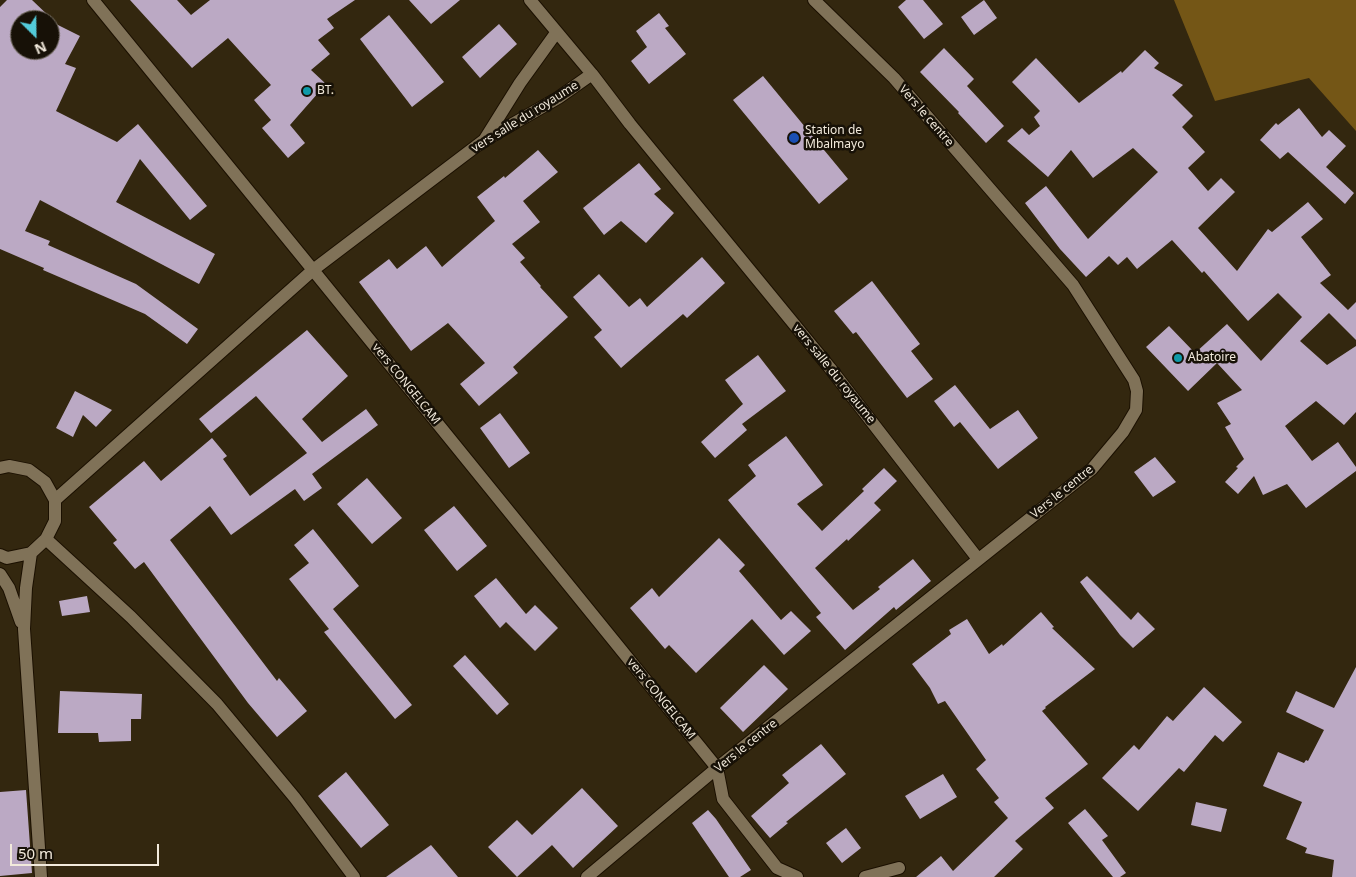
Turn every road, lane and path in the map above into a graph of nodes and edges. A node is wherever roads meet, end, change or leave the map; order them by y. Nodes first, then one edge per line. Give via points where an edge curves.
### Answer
1 (93, 0) edge
2 (530, 0) edge
3 (814, 0) edge
4 (556, 33) junction
5 (592, 74) junction
6 (483, 141) junction
7 (313, 270) junction
8 (0, 468) edge
9 (54, 500) junction
10 (46, 539) junction
11 (31, 553) junction
12 (0, 555) edge
13 (978, 559) junction
14 (0, 574) edge
15 (24, 629) junction
16 (717, 768) junction
17 (899, 868) dead end
18 (41, 877) edge
19 (354, 877) edge
20 (587, 877) edge
21 (797, 877) edge
22 (865, 877) edge

1 - 7 street
2 - 4 street
3 - 13 street, Vers le centre via 894,78 1073,285 1134,380 1136,410 1114,444 1092,469
4 - 5 street
4 - 6 street
5 - 6 street, vers salle du royaume via 558,98
5 - 13 street, vers salle du royaume via 830,368
6 - 7 street, vers salle du royaume
7 - 9 street
7 - 16 street, vers CONGELCAM
8 - 9 street via 10,466 29,470 45,482
9 - 10 street via 55,521
10 - 11 street
10 - 19 street via 131,617 217,704 295,798
11 - 12 street via 7,558
11 - 15 street
13 - 16 street, Vers le centre
14 - 15 street via 9,588
15 - 18 street
16 - 20 street, Vers le centre
16 - 21 street via 723,799 777,868
17 - 22 street

